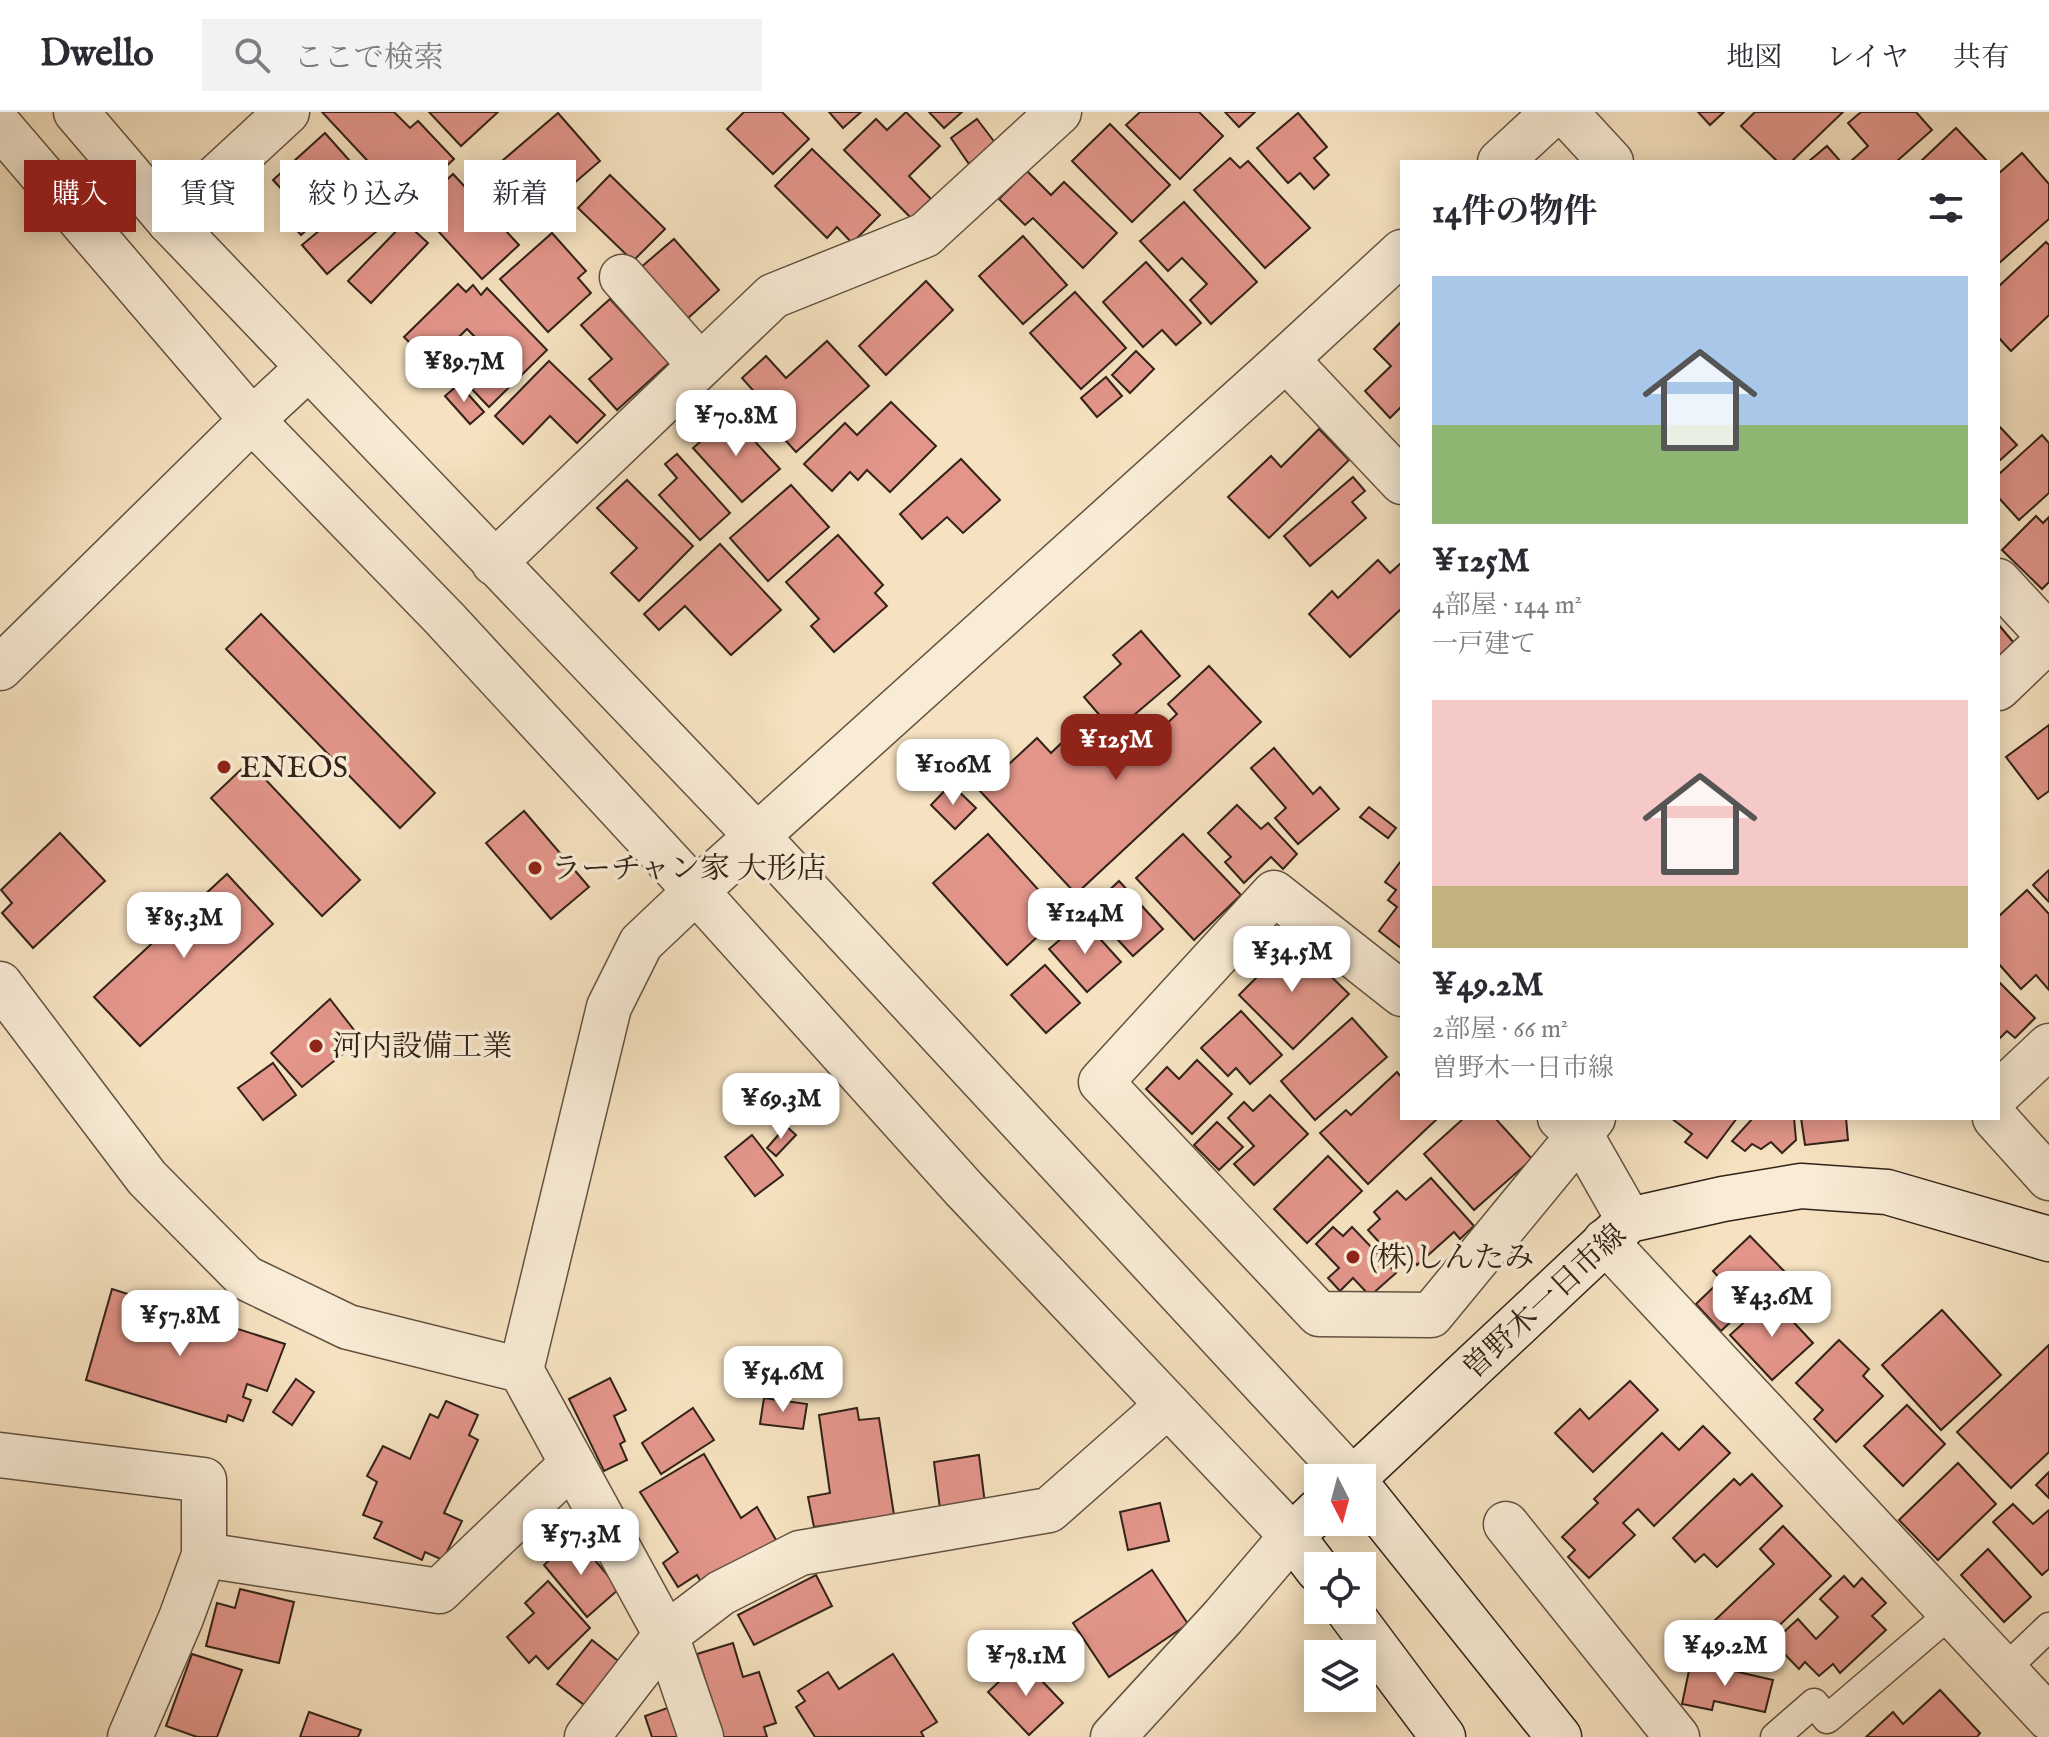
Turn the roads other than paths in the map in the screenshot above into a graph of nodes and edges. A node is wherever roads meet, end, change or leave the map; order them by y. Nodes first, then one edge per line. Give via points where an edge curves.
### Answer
1 (76, 112) edge
2 (287, 112) edge
3 (1059, 112) edge
4 (1554, 112) edge
5 (1565, 112) edge
6 (0, 126) edge
7 (235, 160) edge
8 (1502, 160) edge
9 (1609, 160) edge
10 (152, 201) edge
11 (179, 232) edge
12 (1400, 254) edge
13 (622, 277) dead end
14 (1286, 359) junction
15 (700, 365) junction
16 (308, 368) junction
17 (252, 420) junction
18 (1400, 480) edge
19 (494, 563) junction
20 (2000, 583) edge
21 (2049, 637) edge
22 (0, 668) edge
23 (2000, 686) edge
24 (757, 836) junction
25 (696, 891) junction
26 (0, 984) edge
27 (1400, 992) edge
28 (2049, 1046) edge
29 (2000, 1092) edge
30 (1997, 1120) edge
31 (1578, 1123) edge
32 (2049, 1178) edge
33 (1617, 1231) junction
34 (2049, 1239) edge
35 (521, 1370) junction
36 (1168, 1405) junction
37 (0, 1455) edge
38 (572, 1464) junction
39 (1339, 1464) edge
40 (1367, 1464) edge
41 (1376, 1508) edge
42 (1304, 1523) edge
43 (1506, 1524) dead end
44 (1304, 1525) edge
45 (204, 1555) junction
46 (1951, 1613) junction
47 (1358, 1624) edge
48 (2049, 1627) edge
49 (666, 1635) junction
50 (2004, 1670) junction
51 (2049, 1718) edge
52 (130, 1737) edge
53 (587, 1737) edge
54 (701, 1737) edge
55 (1113, 1737) edge
56 (1443, 1737) edge
57 (1559, 1737) edge
58 (1677, 1737) edge
59 (1775, 1737) edge

1 - 10 street
2 - 7 street
3 - 15 street via 925,235 773,296
4 - 8 street
5 - 9 street
6 - 17 street
11 - 16 street
12 - 14 street
13 - 15 street
14 - 18 street
14 - 24 street
15 - 19 street
16 - 17 street
16 - 19 street
17 - 22 street
17 - 25 street
19 - 24 street
20 - 21 street
21 - 23 street
24 - 25 street
24 - 39 street
25 - 35 street via 641,943 609,1007
25 - 36 street via 964,1189
26 - 35 street via 147,1178 246,1278 348,1327
27 - 31 street via 1274,893 1101,1082 1319,1314 1431,1315
28 - 29 street
30 - 32 street
31 - 33 street
33 - 34 street, 曽野木一日市線 via 1723,1199 1801,1186 1887,1192
33 - 40 street, 曽野木一日市線
33 - 46 street
35 - 38 street
36 - 42 street
36 - 49 street via 1049,1510 800,1553 721,1593
37 - 45 street via 204,1480
38 - 45 street via 439,1591
38 - 49 street
41 - 57 street
43 - 58 street
44 - 55 street
45 - 52 street
46 - 50 street
46 - 59 lane via 1827,1719 1814,1703
47 - 56 street
48 - 50 lane
49 - 53 street
49 - 54 street
50 - 51 street

